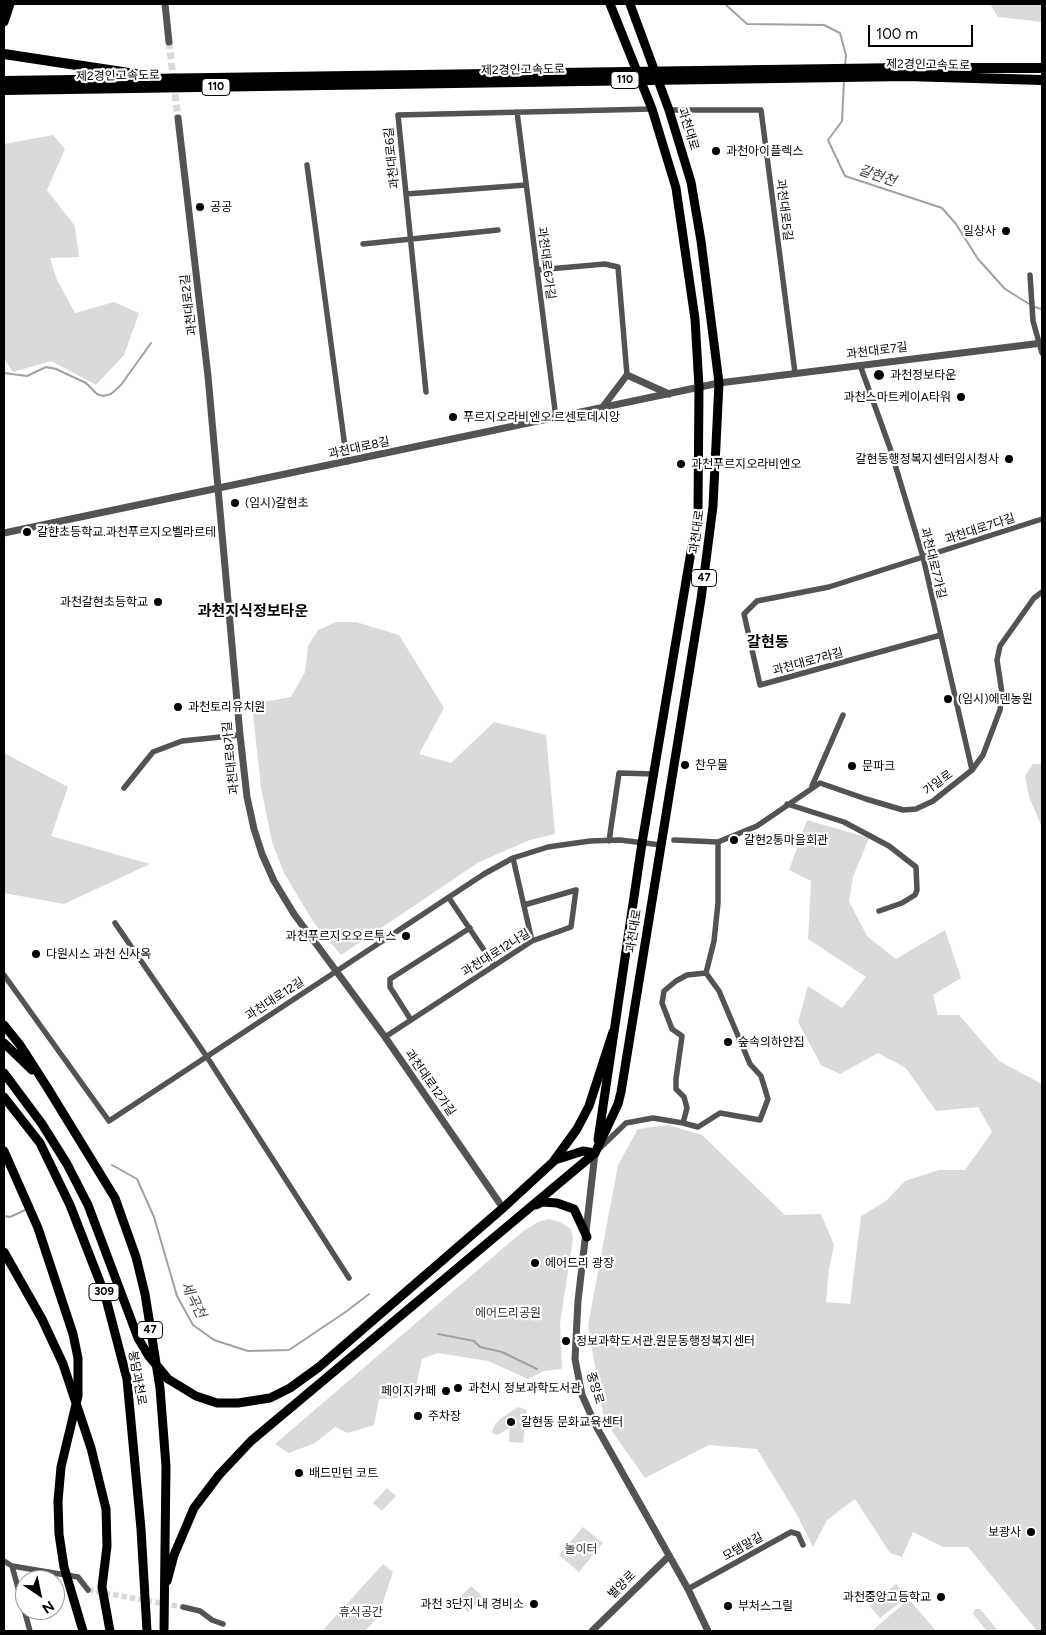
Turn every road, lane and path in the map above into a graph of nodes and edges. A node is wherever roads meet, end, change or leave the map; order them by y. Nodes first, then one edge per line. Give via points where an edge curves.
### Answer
1 (10, 4) edge
2 (164, 4) edge
3 (610, 4) edge
4 (630, 4) edge
5 (4, 22) edge
6 (169, 42) tunnel mouth
7 (4, 54) edge
8 (1042, 68) edge
9 (905, 72) junction
10 (170, 79) junction
11 (1042, 80) edge
12 (4, 81) edge
13 (343, 81) junction
14 (89, 89) junction
15 (4, 90) edge
16 (4, 96) edge
17 (652, 109) junction
18 (670, 110) junction
19 (517, 112) junction
20 (178, 118) tunnel mouth
21 (307, 165) dead end
22 (526, 185) junction
23 (406, 194) junction
24 (498, 230) dead end
25 (410, 239) junction
26 (363, 244) dead end
27 (537, 270) junction
28 (1030, 275) dead end
29 (1040, 343) edge
30 (1042, 353) edge
31 (860, 365) junction
32 (795, 373) junction
33 (627, 375) junction
34 (719, 383) junction
35 (699, 387) junction
36 (426, 392) dead end
37 (669, 394) junction
38 (602, 408) junction
39 (556, 418) junction
40 (347, 462) junction
41 (219, 489) junction
42 (1042, 519) edge
43 (4, 532) edge
44 (923, 557) junction
45 (1042, 592) edge
46 (941, 635) junction
47 (843, 715) dead end
48 (240, 735) junction
49 (972, 770) junction
50 (654, 774) junction
51 (812, 786) junction
52 (124, 788) dead end
53 (787, 804) junction
54 (674, 840) dead end
55 (609, 841) junction
56 (642, 842) junction
57 (718, 842) junction
58 (661, 845) junction
59 (513, 858) junction
60 (449, 898) junction
61 (524, 905) junction
62 (879, 911) dead end
63 (115, 923) dead end
64 (470, 928) junction
65 (532, 941) junction
66 (494, 965) junction
67 (337, 971) junction
68 (706, 973) junction
69 (4, 975) edge
70 (411, 1020) junction
71 (4, 1025) edge
72 (613, 1032) junction
73 (385, 1037) junction
74 (4, 1043) edge
75 (207, 1057) junction
76 (4, 1073) edge
77 (607, 1084) junction
78 (47, 1086) junction
79 (621, 1092) junction
80 (4, 1097) edge
81 (683, 1123) junction
82 (4, 1151) edge
83 (595, 1153) junction
84 (553, 1162) junction
85 (503, 1208) junction
86 (529, 1208) junction
87 (587, 1237) junction
88 (4, 1252) edge
89 (349, 1278) dead end
90 (804, 1545) dead end
91 (670, 1556) junction
92 (4, 1560) edge
93 (12, 1566) junction
94 (688, 1589) junction
95 (88, 1590) tunnel mouth
96 (163, 1596) junction
97 (183, 1608) tunnel mouth
98 (223, 1624) dead end
99 (30, 1631) edge
100 (82, 1631) edge
101 (110, 1631) edge
102 (147, 1631) edge
103 (164, 1631) edge
104 (592, 1631) edge
105 (708, 1631) edge

1 - 5 main road
2 - 6 street
3 - 17 main road, 과천대로
4 - 18 main road, 과천대로 / 47
7 - 10 highway
8 - 9 highway, 제2경인고속도로 / 110
9 - 11 highway, 제2경인고속도로 / 110
9 - 13 highway, 제2경인고속도로 / 110
10 - 12 highway, 제2경인고속도로 / 110
10 - 13 highway, 제2경인고속도로 / 110
13 - 14 highway, 제2경인고속도로 / 110
14 - 15 highway, 제2경인고속도로 / 110
14 - 16 highway via 61,94
17 - 19 street, 과천대로6길
17 - 35 main road, 과천대로 via 676,188 696,319
18 - 32 street, 과천대로5길 via 761,110
18 - 34 main road, 과천대로 / 47 via 694,198
19 - 22 street, 과천대로6가길
19 - 23 street, 과천대로6길 via 398,115
20 - 41 street, 과천대로2길
21 - 40 street
22 - 23 street
22 - 27 street, 과천대로6가길
23 - 25 street, 과천대로6길
24 - 25 street
25 - 26 street
25 - 36 street, 과천대로6길
27 - 33 street via 605,264 618,267
27 - 39 street, 과천대로6가길
28 - 29 street via 1033,321
29 - 30 street
29 - 31 street, 과천대로7길
31 - 32 street, 과천대로7길
31 - 44 street, 과천대로7가길 via 890,448
32 - 34 street, 과천대로7길
33 - 37 street
33 - 38 street
34 - 35 street, 과천대로8길
34 - 58 main road, 과천대로 / 47 via 712,515
35 - 37 street, 과천대로8길
35 - 50 main road, 과천대로 via 698,510
37 - 38 street, 과천대로8길
38 - 39 street, 과천대로8길
39 - 40 street, 과천대로8길
40 - 41 street, 과천대로8길
41 - 43 street, 과천대로8길
41 - 48 street, 과천대로8가길
42 - 44 street, 과천대로7다길
44 - 46 street, 과천대로7가길
44 - 46 street, 과천대로7라길 via 829,587 757,601 744,614 756,669 760,685
45 - 49 street, 가일로 via 1034,598 1000,646 997,660 1002,693 1000,710 983,754
46 - 49 street, 과천대로7가길
47 - 51 street
48 - 52 street via 182,741 153,752
48 - 67 street, 과천대로8가길 via 247,797 262,854 294,914
49 - 51 street, 가일로 via 933,801 916,809 888,806 826,784
50 - 55 street via 618,772
50 - 56 main road, 과천대로
51 - 53 street
53 - 57 street via 757,826
53 - 62 street via 844,822 895,849 916,867 915,895
54 - 57 street
55 - 56 street, 과천대로12길
55 - 59 street, 과천대로12길 via 548,848
56 - 58 street, 과천대로12길
56 - 72 main road, 과천대로
57 - 68 street via 718,903
58 - 79 main road, 과천대로 / 47
59 - 60 street, 과천대로12길
59 - 61 street
60 - 64 street
60 - 67 street, 과천대로12길
61 - 65 street
61 - 65 street, 과천대로12나길 via 576,890 571,927
63 - 75 street
64 - 66 street
64 - 70 street via 390,979 390,988
65 - 66 street, 과천대로12나길
66 - 70 street, 과천대로12나길
67 - 73 street, 과천대로12가길
67 - 75 street, 과천대로12길
68 - 81 street via 676,980 664,991 662,1003 672,1029 682,1036 676,1089 684,1097 687,1108
68 - 81 street via 719,991 750,1064 761,1076 768,1099 760,1120 720,1113 698,1127
69 - 75 street, 과천대로12길 via 109,1121
70 - 73 street, 과천대로12나길
71 - 78 main road, 47
72 - 77 main road
72 - 84 main road via 589,1106
73 - 85 street, 과천대로12가길
74 - 78 main road
75 - 89 street
76 - 85 main road via 62,1156 88,1204 138,1338 148,1355 168,1379 196,1396 217,1403 270,1398 290,1388 320,1367
77 - 79 main road via 613,1094
77 - 83 main road
78 - 96 main road, 47 via 115,1198 142,1285 160,1388 166,1466
79 - 83 main road, 과천대로 / 47
80 - 102 main road, 봉담과천로 / 309 via 40,1143 70,1205 105,1295 127,1379
81 - 83 street via 653,1118 626,1123
82 - 100 main road via 44,1245 73,1334 80,1379 58,1501 64,1567
83 - 84 main road via 583,1151
83 - 86 main road, 47
83 - 87 street, 중앙로
84 - 85 main road
86 - 87 main road via 542,1202 557,1203 574,1210
86 - 96 main road, 47 via 251,1441 218,1475 194,1508 174,1555
87 - 91 street, 중앙로 via 578,1301 575,1359 582,1395 596,1426
88 - 101 main road via 63,1364 91,1448 106,1509 107,1546 102,1586
90 - 94 street, 모템말길 via 798,1534 792,1532
91 - 94 street, 중앙로
91 - 104 street, 별양로
92 - 93 street
93 - 95 street via 78,1577
93 - 99 street
94 - 105 street, 중앙로
96 - 103 main road, 47
97 - 98 street via 200,1611

